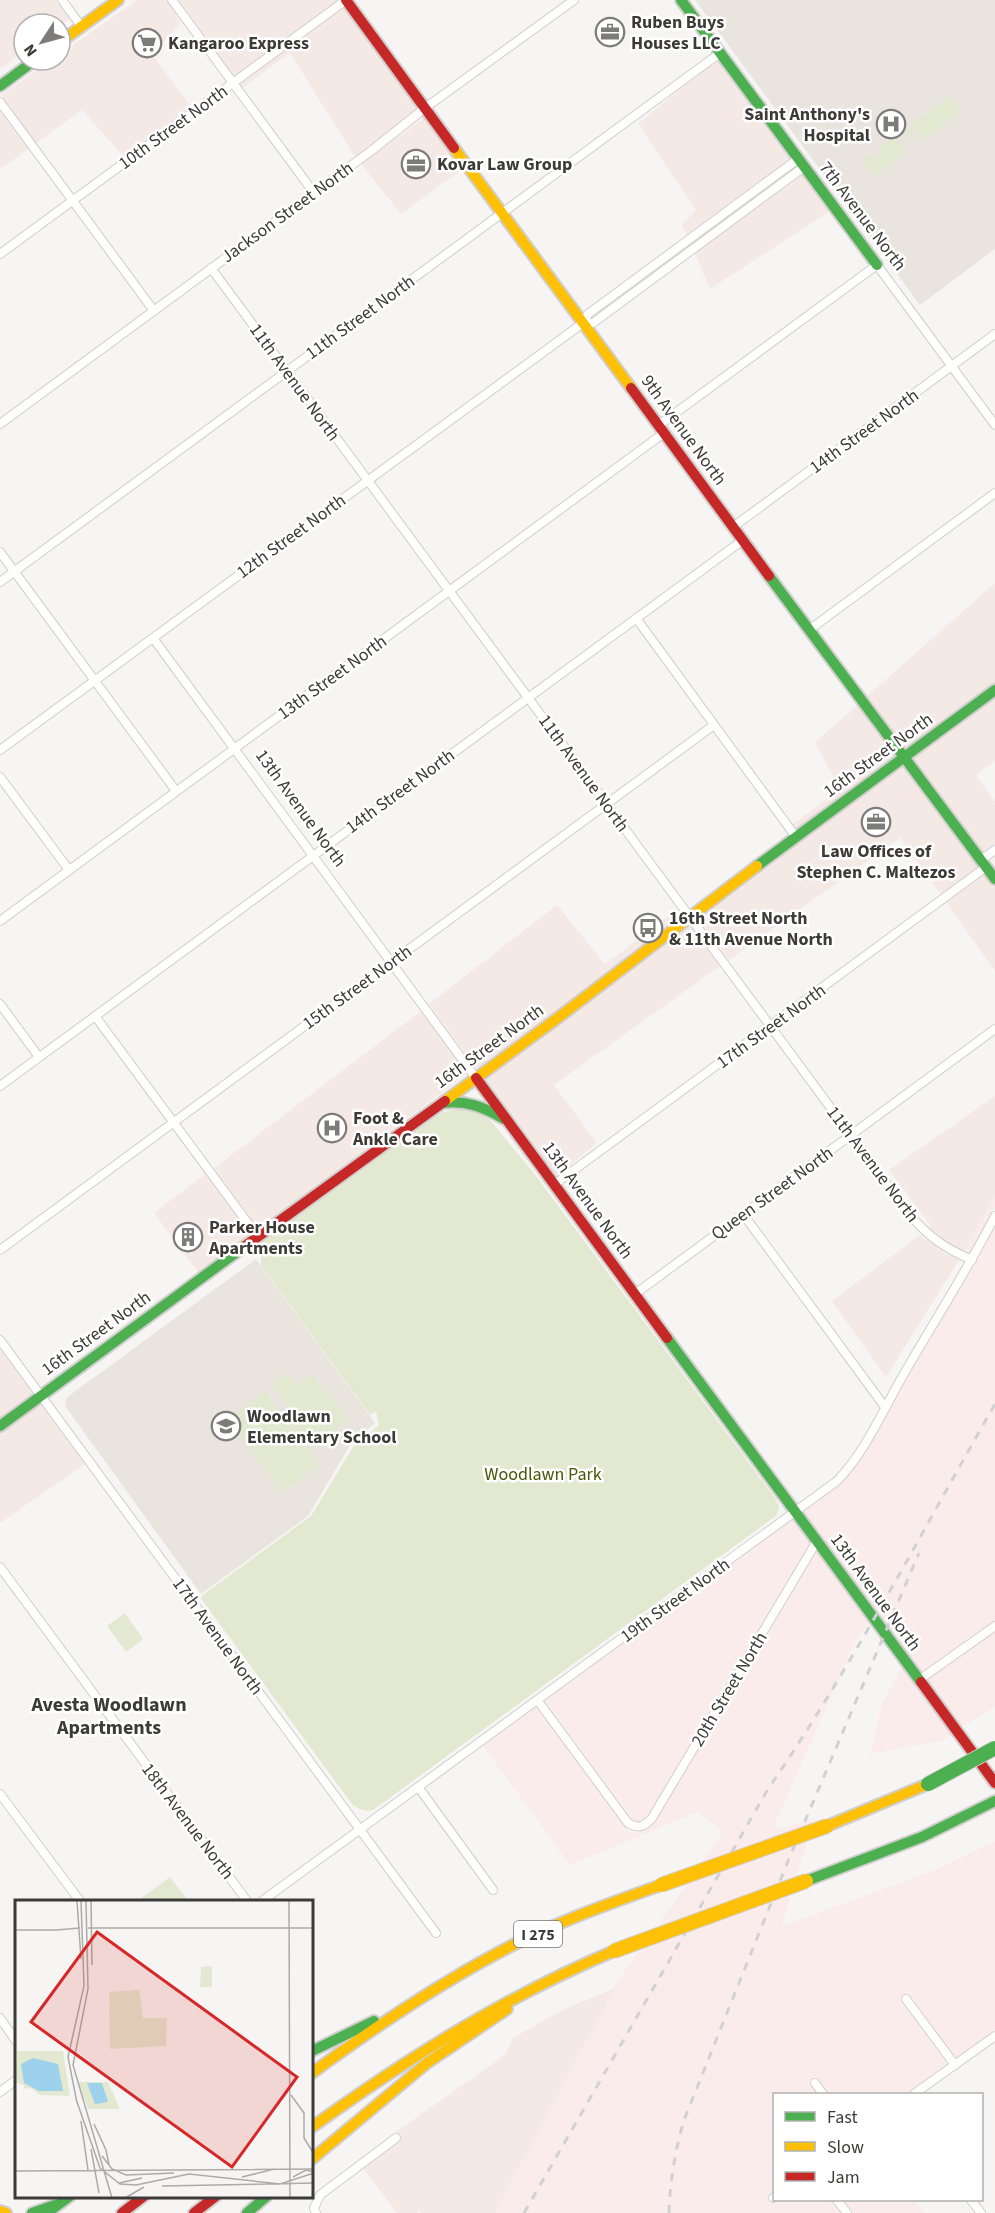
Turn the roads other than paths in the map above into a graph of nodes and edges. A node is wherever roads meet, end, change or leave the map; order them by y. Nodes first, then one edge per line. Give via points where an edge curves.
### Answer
1 (62, 0) edge
2 (118, 0) edge
3 (172, 0) edge
4 (346, 0) edge
5 (574, 0) edge
6 (681, 0) edge
7 (81, 26) junction
8 (72, 33) edge
9 (720, 53) junction
10 (19, 72) edge
11 (232, 84) junction
12 (0, 86) edge
13 (0, 102) edge
14 (425, 108) junction
15 (801, 163) junction
16 (314, 193) junction
17 (73, 201) junction
18 (502, 213) junction
19 (0, 254) edge
20 (877, 265) junction
21 (211, 268) junction
22 (154, 311) junction
23 (583, 323) junction
24 (995, 334) edge
25 (952, 366) junction
26 (287, 371) junction
27 (0, 424) edge
28 (995, 425) edge
29 (661, 429) junction
30 (367, 480) junction
31 (995, 493) edge
32 (733, 527) junction
33 (743, 540) junction
34 (0, 552) edge
35 (14, 571) junction
36 (0, 582) edge
37 (449, 591) junction
38 (636, 618) junction
39 (809, 630) junction
40 (153, 638) junction
41 (94, 681) junction
42 (995, 690) edge
43 (528, 697) junction
44 (714, 725) junction
45 (234, 748) junction
46 (0, 750) edge
47 (903, 758) junction
48 (0, 777) edge
49 (176, 791) junction
50 (607, 804) junction
51 (796, 837) junction
52 (995, 850) edge
53 (313, 856) junction
54 (984, 863) junction
55 (69, 870) junction
56 (995, 879) edge
57 (689, 916) junction
58 (0, 921) edge
59 (391, 962) junction
60 (0, 1004) edge
61 (95, 1016) junction
62 (771, 1026) junction
63 (995, 1029) edge
64 (39, 1057) junction
65 (476, 1077) junction
66 (0, 1086) edge
67 (440, 1104) junction
68 (508, 1120) junction
69 (173, 1122) junction
70 (851, 1135) junction
71 (555, 1184) junction
72 (743, 1214) junction
73 (995, 1216) edge
74 (258, 1237) junction
75 (0, 1250) edge
76 (972, 1260) junction
77 (635, 1294) junction
78 (0, 1340) edge
79 (41, 1396) junction
80 (885, 1407) junction
81 (0, 1426) edge
82 (795, 1511) junction
83 (817, 1541) junction
84 (0, 1567) edge
85 (995, 1626) edge
86 (919, 1680) junction
87 (538, 1701) junction
88 (995, 1748) edge
89 (995, 1784) edge
90 (418, 1788) junction
91 (0, 1794) edge
92 (995, 1801) edge
93 (360, 1830) junction
94 (493, 1890) dead end
95 (79, 1900) edge
96 (247, 1900) edge
97 (263, 1900) edge
98 (436, 1933) dead end
99 (575, 1966) junction
100 (422, 1998) junction
101 (906, 1999) dead end
102 (0, 2018) edge
103 (995, 2036) edge
104 (15, 2040) edge
105 (314, 2050) edge
106 (955, 2065) junction
107 (314, 2072) edge
108 (15, 2081) edge
109 (815, 2083) dead end
110 (0, 2092) edge
111 (822, 2093) edge
112 (916, 2093) edge
113 (314, 2126) edge
114 (396, 2138) dead end
115 (314, 2157) edge
116 (67, 2198) edge
117 (141, 2198) edge
118 (213, 2198) edge
119 (265, 2198) edge
120 (52, 2209) edge
121 (0, 2211) edge
122 (315, 2211) edge
123 (6, 2213) edge
124 (32, 2213) edge
125 (122, 2213) edge
126 (194, 2213) edge
127 (247, 2213) edge

1 - 7 street
2 - 7 main road
3 - 11 street
4 - 11 street, 10th Street North
4 - 14 main road, 9th Avenue North
5 - 14 street, Jackson Street North
6 - 9 main road, 7th Avenue North
7 - 8 main road
9 - 15 main road, 7th Avenue North
9 - 18 street, 11th Street North
10 - 12 main road
11 - 16 street
11 - 17 street, 10th Street North
13 - 17 street
14 - 16 street, Jackson Street North
14 - 18 main road, 9th Avenue North
15 - 20 main road, 7th Avenue North
15 - 23 street, 12th Street North via 588,314
16 - 21 street, Jackson Street North
17 - 19 street, 10th Street North
17 - 22 street
18 - 23 main road, 9th Avenue North
18 - 26 street, 11th Street North
20 - 25 street, 7th Avenue North
20 - 29 street, 13th Street North
21 - 22 street, Jackson Street North
21 - 26 street, 11th Avenue North
22 - 27 street, Jackson Street North
23 - 29 main road, 9th Avenue North
23 - 30 street, 12th Street North
24 - 25 street, 14th Street North
25 - 28 street, 7th Avenue North
25 - 32 street, 14th Street North
26 - 30 street, 11th Avenue North
26 - 35 street, 11th Street North
29 - 32 main road, 9th Avenue North
29 - 37 street, 13th Street North
30 - 37 street, 11th Avenue North
30 - 40 street, 12th Street North
31 - 39 street
32 - 33 main road, 9th Avenue North
33 - 38 street, 14th Street North
33 - 39 main road, 9th Avenue North
34 - 35 street
35 - 36 street, 11th Street North
35 - 41 street
37 - 43 street, 11th Avenue North
37 - 45 street, 13th Street North
38 - 43 street, 14th Street North
38 - 44 street
39 - 47 main road, 9th Avenue North
40 - 41 street, 12th Street North
40 - 45 street, 13th Avenue North
41 - 46 street, 12th Street North
41 - 49 street
42 - 47 main road, 16th Street North
43 - 50 street, 11th Avenue North
43 - 53 street, 14th Street North
44 - 50 street, 15th Street North
44 - 51 street
45 - 49 street, 13th Street North
45 - 53 street, 13th Avenue North
47 - 51 main road, 16th Street North
47 - 54 main road, 9th Avenue North
48 - 55 street
49 - 55 street, 13th Street North
50 - 57 street, 11th Avenue North
50 - 59 street, 15th Street North
51 - 57 main road, 16th Street North
52 - 54 street, 17th Street North
53 - 59 street, 13th Avenue North
53 - 61 street, 14th Street North
54 - 56 main road, 9th Avenue North
54 - 62 street, 17th Street North
55 - 58 street, 13th Street North
57 - 62 street, 11th Avenue North
57 - 65 main road, 16th Street North
59 - 65 street, 13th Avenue North
59 - 69 street, 15th Street North
60 - 64 street
61 - 64 street, 14th Street North
61 - 69 street
62 - 70 street, 11th Avenue North
62 - 71 street, 17th Street North
63 - 70 street, Queen Street North
64 - 66 street, 14th Street North
65 - 67 main road, 16th Street North
65 - 68 main road, 13th Avenue North
67 - 68 main road via 475,1104
67 - 74 main road, 16th Street North
68 - 71 main road, 13th Avenue North
69 - 74 street
69 - 75 street, 15th Street North
70 - 72 street, Queen Street North
70 - 76 street, 11th Avenue North via 923,1230 947,1249
71 - 77 main road, 13th Avenue North
72 - 77 street, Queen Street North
72 - 80 street
73 - 76 street, 19th Street North
74 - 79 main road, 16th Street North
76 - 80 street, 19th Street North
77 - 82 main road, 13th Avenue North
78 - 79 street, 17th Avenue North
79 - 81 main road, 16th Street North
79 - 93 street, 17th Avenue North
80 - 82 street, 19th Street North via 848,1469
82 - 83 main road, 13th Avenue North
82 - 87 street, 19th Street North
83 - 86 main road, 13th Avenue North
83 - 87 street, 20th Street North via 646,1825 634,1827 628,1823
84 - 96 street, 18th Avenue North
85 - 86 street
86 - 89 main road, 13th Avenue North
87 - 90 street, 19th Street North
88 - 100 main road, I 275, bridge via 928,1784 827,1826 562,1923 514,1945
90 - 93 street, 19th Street North
90 - 94 street
91 - 95 street
92 - 99 main road, I 275, bridge via 889,1851
93 - 97 street, 19th Street North
93 - 98 street, 17th Avenue North
99 - 113 main road, I 275 via 459,2027
99 - 115 main road via 427,2063
100 - 105 main road
100 - 107 main road, I 275
101 - 106 street
102 - 104 street
103 - 106 street
106 - 112 street
108 - 110 street
109 - 111 street
114 - 122 street via 320,2195
116 - 120 main road
117 - 125 main road
118 - 126 main road
119 - 127 main road
120 - 124 main road
121 - 123 main road

